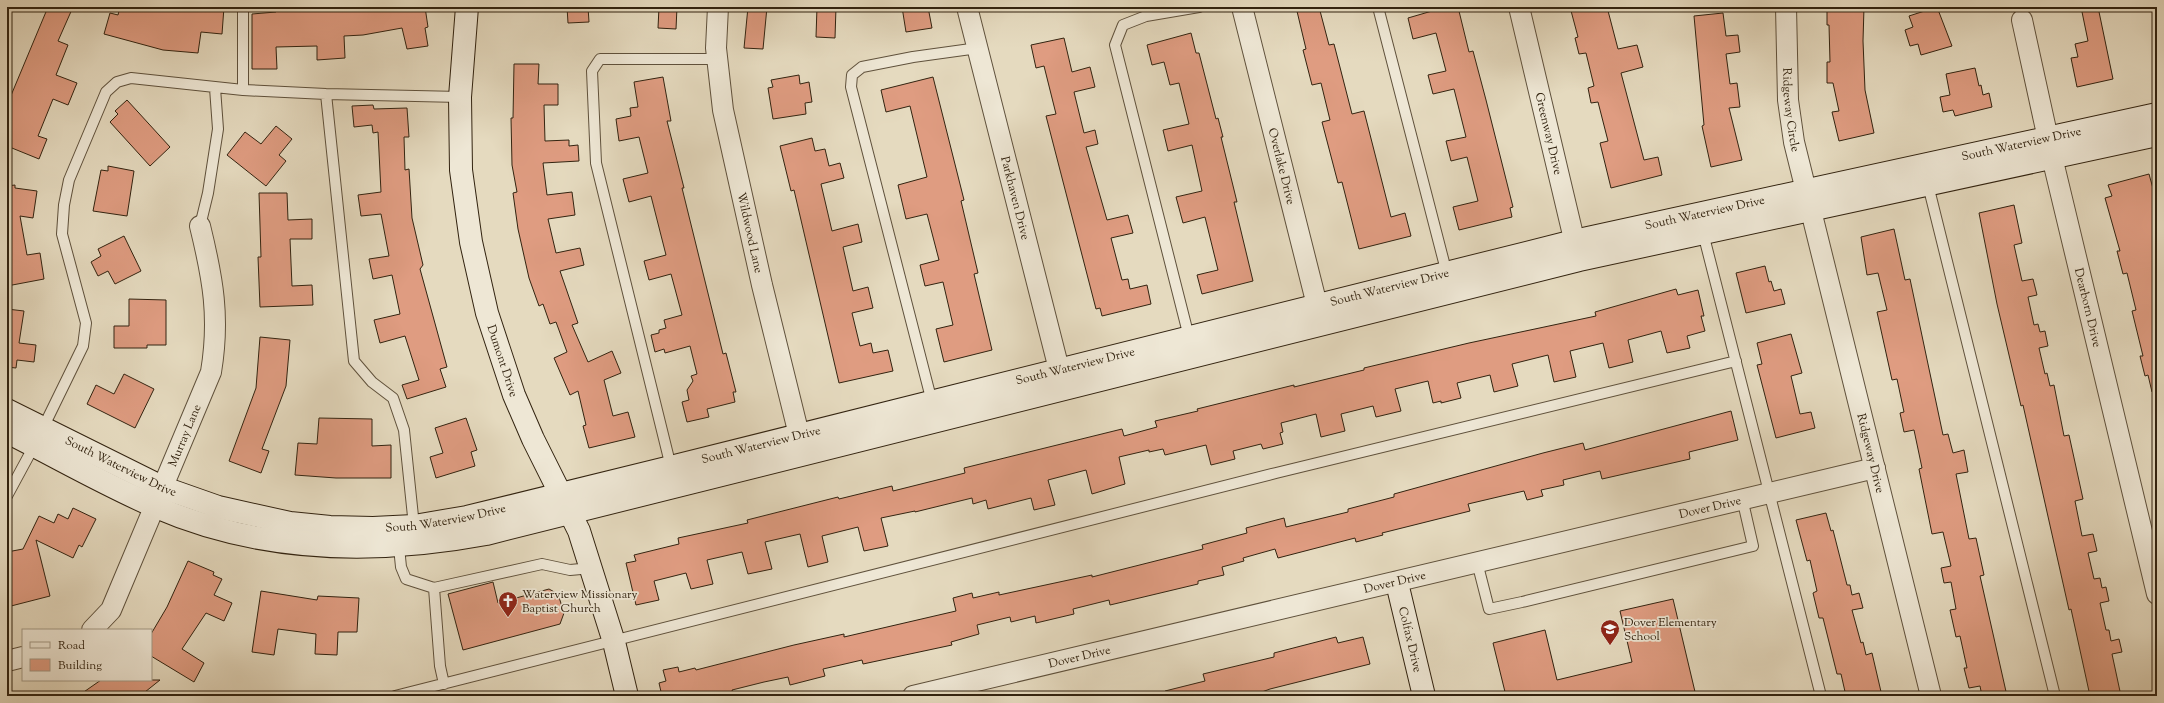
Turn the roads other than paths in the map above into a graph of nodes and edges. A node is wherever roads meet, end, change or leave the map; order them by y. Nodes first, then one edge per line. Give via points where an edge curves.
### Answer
1 (243, 7) edge
2 (467, 7) edge
3 (718, 7) edge
4 (968, 7) edge
5 (1199, 7) edge
6 (1242, 7) edge
7 (1378, 7) edge
8 (1519, 7) edge
9 (1786, 7) edge
10 (2022, 20) dead end
11 (978, 48) junction
12 (717, 58) junction
13 (215, 88) junction
14 (243, 90) junction
15 (326, 94) junction
16 (460, 97) junction
17 (2157, 114) edge
18 (2157, 135) edge
19 (2050, 147) junction
20 (1928, 185) junction
21 (1809, 200) junction
22 (200, 226) joint
23 (1703, 233) junction
24 (1577, 250) junction
25 (1447, 274) junction
26 (1320, 315) junction
27 (1189, 337) junction
28 (1736, 361) junction
29 (1061, 379) junction
30 (932, 402) junction
31 (7, 410) edge
32 (7, 432) edge
33 (38, 437) junction
34 (802, 445) junction
35 (671, 467) junction
36 (1875, 468) junction
37 (1770, 492) junction
38 (7, 496) edge
39 (160, 498) junction
40 (1742, 498) junction
41 (566, 503) junction
42 (414, 526) junction
43 (399, 547) junction
44 (1477, 562) junction
45 (592, 568) junction
46 (1397, 583) junction
47 (434, 588) junction
48 (2157, 594) edge
49 (93, 629) edge
50 (614, 642) junction
51 (22, 657) edge
52 (7, 661) edge
53 (444, 684) junction
54 (942, 692) edge
55 (395, 696) edge
56 (627, 696) edge
57 (913, 696) edge
58 (1424, 696) edge
59 (1821, 696) edge
60 (1931, 696) edge
61 (2055, 696) edge

1 - 14 lane
2 - 16 street, Dumont Drive
3 - 12 street, Wildwood Lane
4 - 11 street, Parkhaven Drive
5 - 27 lane via 1146,16 1123,25 1115,45
6 - 26 street, Overlake Drive
7 - 25 lane
8 - 24 street, Greenway Drive
9 - 21 street, Ridgeway Circle via 1788,100 1794,142
10 - 19 street, Dearborn Drive
11 - 29 street, Parkhaven Drive
11 - 30 lane via 862,67 852,75 851,87
12 - 34 street, Wildwood Lane via 723,110 762,285
12 - 35 lane via 600,60 592,71 596,163
13 - 14 lane
13 - 22 lane via 218,129
13 - 33 lane via 131,78 117,82 106,92 69,180 64,206 62,234 86,323 83,346
14 - 15 lane
15 - 16 lane
15 - 42 lane via 354,361 372,382 393,398 404,430
16 - 41 street, Dumont Drive via 463,184 471,242 487,313 514,395
17 - 19 street, South Waterview Drive
18 - 19 street, South Waterview Drive
19 - 20 street, South Waterview Drive
19 - 21 street, South Waterview Drive
19 - 48 street, Dearborn Drive
20 - 21 street, South Waterview Drive
20 - 61 lane
21 - 23 street, South Waterview Drive
21 - 24 street, South Waterview Drive
21 - 36 street, Ridgeway Drive
22 - 39 street, Murray Lane via 212,278 216,342 211,372
23 - 24 street, South Waterview Drive
23 - 28 lane
24 - 25 street, South Waterview Drive
24 - 26 street, South Waterview Drive
25 - 26 street, South Waterview Drive
26 - 27 street, South Waterview Drive
26 - 29 street, South Waterview Drive
27 - 29 street, South Waterview Drive
28 - 37 lane
28 - 50 lane via 1276,472
29 - 30 street, South Waterview Drive
29 - 34 street, South Waterview Drive
30 - 34 street, South Waterview Drive
31 - 33 street, South Waterview Drive
32 - 33 street, South Waterview Drive
33 - 38 lane
33 - 39 street, South Waterview Drive
34 - 35 street, South Waterview Drive
34 - 41 street, South Waterview Drive
35 - 41 street, South Waterview Drive
36 - 37 street, Dover Drive
36 - 60 street, Ridgeway Drive
37 - 40 street, Dover Drive
37 - 59 lane
39 - 42 street, South Waterview Drive via 218,507 290,523 344,528
39 - 43 street, South Waterview Drive via 222,530 260,538 329,548
39 - 49 street, Murray Lane via 111,610
40 - 44 street, Dover Drive
40 - 44 lane via 1753,546 1538,598 1489,609
41 - 42 street, South Waterview Drive
41 - 43 street, South Waterview Drive via 486,534
41 - 45 street, Dumont Drive
43 - 47 lane via 401,567 406,579
44 - 46 street, Dover Drive
45 - 47 lane via 570,570 542,564
45 - 50 street, Dumont Drive
46 - 54 street, Dover Drive
46 - 58 street, Colfax Drive
47 - 53 lane via 440,666
50 - 53 lane
50 - 56 street, Dumont Drive
51 - 52 street
53 - 55 lane
54 - 57 street, Dover Drive

